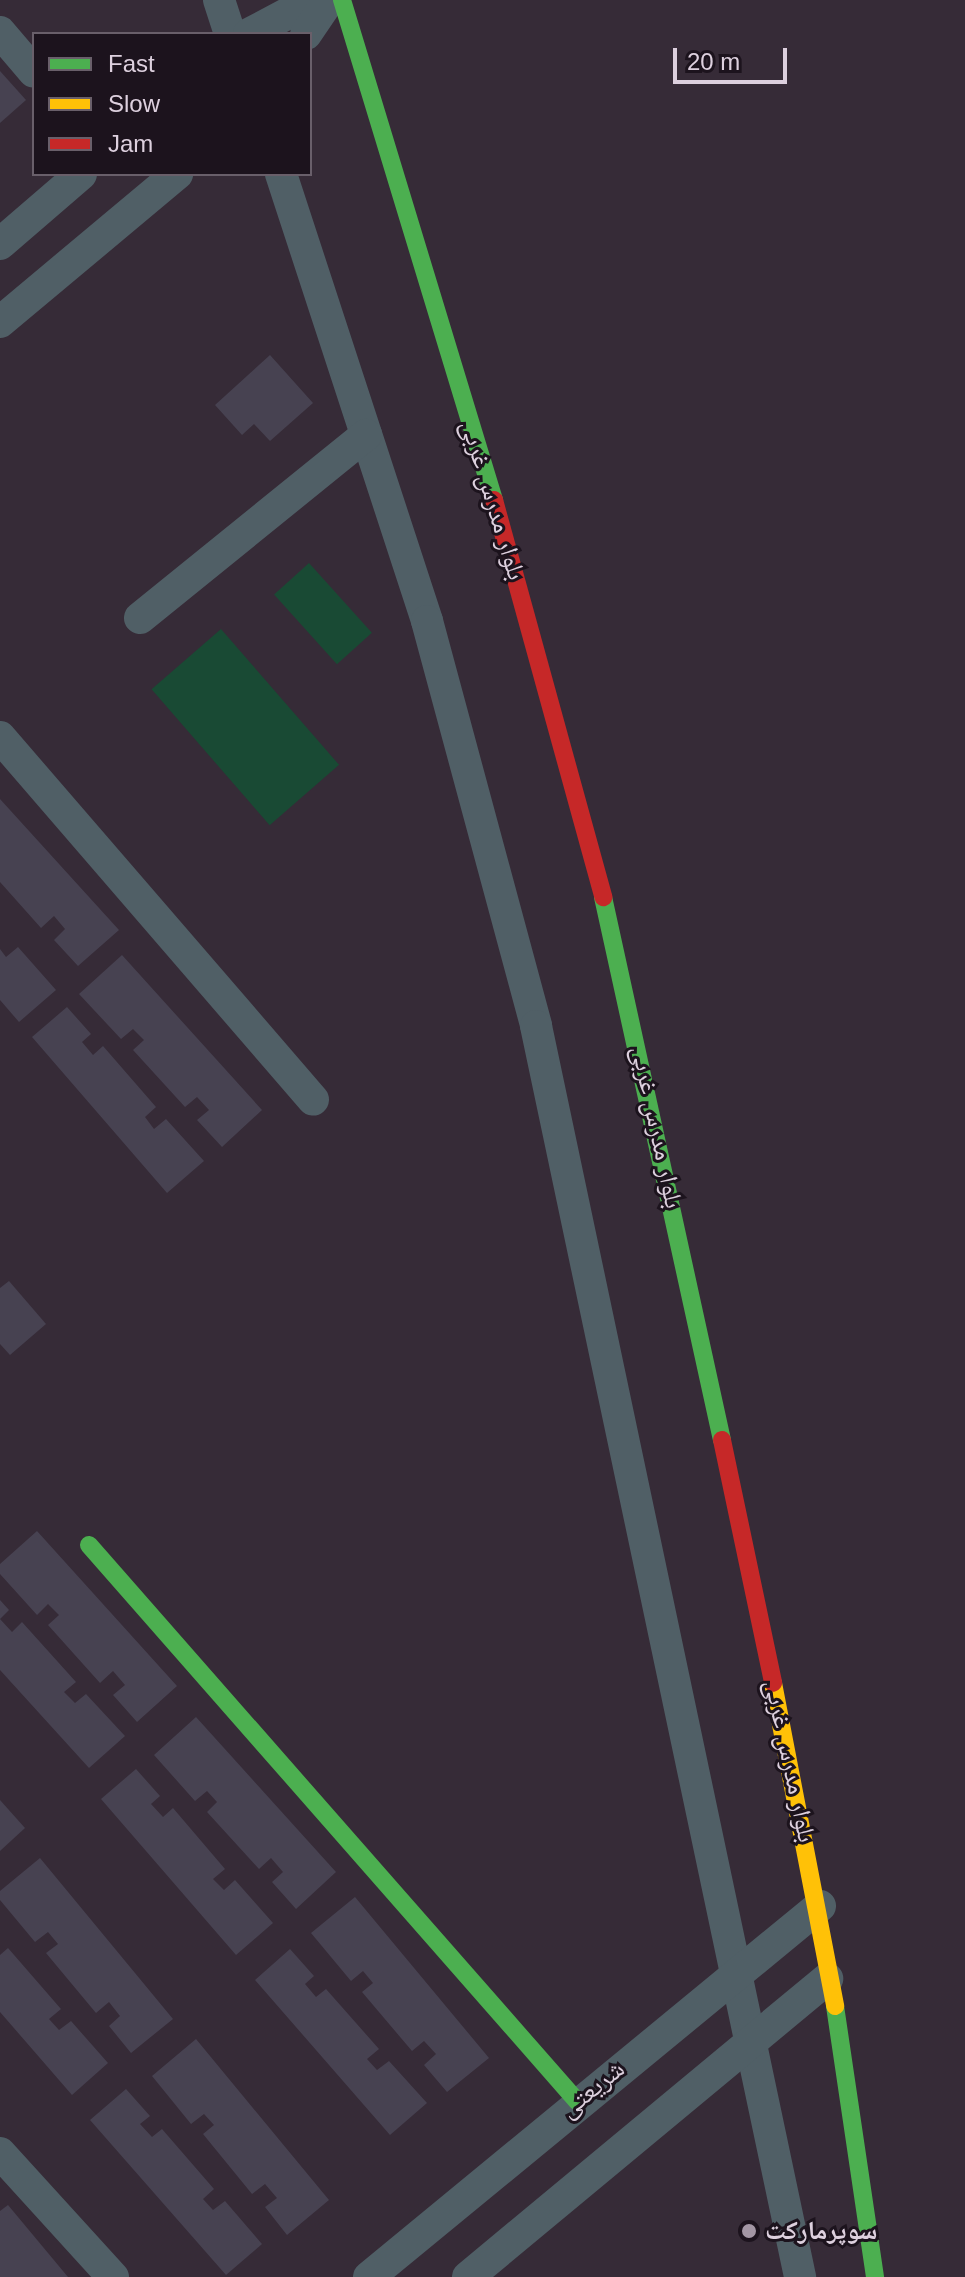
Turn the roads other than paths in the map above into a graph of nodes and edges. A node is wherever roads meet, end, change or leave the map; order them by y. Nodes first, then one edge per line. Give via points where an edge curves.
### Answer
1 (219, 0) edge
2 (313, 0) edge
3 (329, 0) edge
4 (342, 0) edge
5 (0, 32) edge
6 (229, 32) edge
7 (253, 32) edge
8 (307, 32) edge
9 (32, 70) edge
10 (79, 176) edge
11 (175, 176) edge
12 (282, 176) edge
13 (0, 244) edge
14 (0, 322) edge
15 (366, 435) junction
16 (140, 618) dead end
17 (0, 737) edge
18 (313, 1100) dead end
19 (89, 1545) dead end
20 (820, 1906) junction
21 (740, 1970) junction
22 (827, 1979) junction
23 (755, 2039) junction
24 (577, 2101) junction
25 (0, 2153) edge
26 (113, 2277) edge
27 (369, 2277) edge
28 (468, 2277) edge
29 (800, 2277) edge
30 (875, 2277) edge

1 - 6 street
2 - 7 street
3 - 8 street
4 - 20 street, بلوار مدرس غربی via 513,563 628,990
5 - 9 street
10 - 13 street
11 - 14 street
12 - 15 street
15 - 16 street
15 - 21 street via 427,621 536,1026
17 - 18 street
19 - 24 street
20 - 21 street, شریعتی
20 - 22 street, بلوار مدرس غربی
21 - 23 street
21 - 24 street, شریعتی
22 - 23 street
22 - 30 street, بلوار مدرس غربی
23 - 28 street
23 - 29 street
24 - 27 street, شریعتی
25 - 26 street

